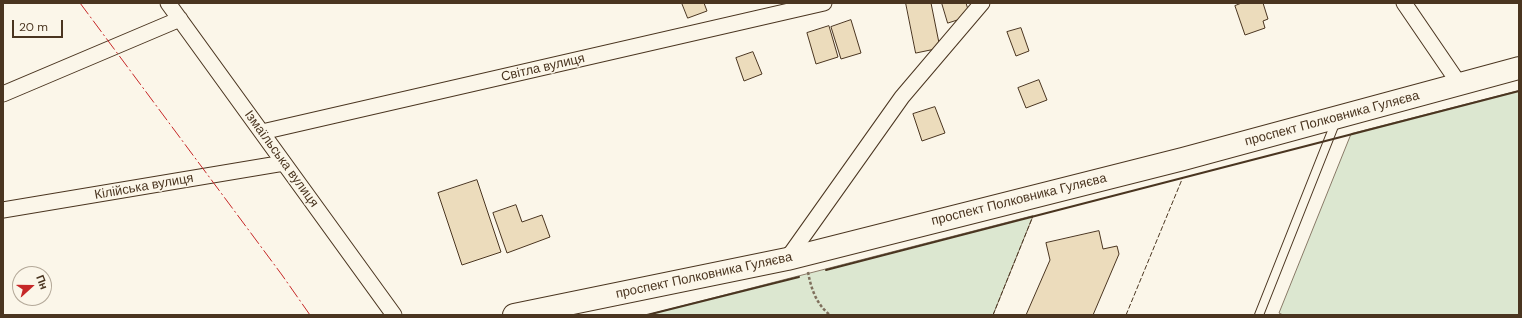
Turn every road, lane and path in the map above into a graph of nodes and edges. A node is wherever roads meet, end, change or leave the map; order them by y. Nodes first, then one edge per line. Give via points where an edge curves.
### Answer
1 (168, 3) edge
2 (824, 3) edge
3 (982, 3) edge
4 (1404, 3) edge
5 (180, 19) junction
6 (1519, 68) edge
7 (1460, 85) junction
8 (3, 94) edge
9 (1337, 118) junction
10 (262, 132) junction
11 (284, 163) junction
12 (3, 210) edge
13 (796, 256) junction
14 (394, 315) edge
15 (514, 315) edge
16 (830, 315) edge
17 (1259, 315) edge

1 - 5 street, Ізмаїльська вулиця
2 - 10 street, Світла вулиця
3 - 13 street via 902,97
4 - 7 street
5 - 8 street
5 - 10 street, Ізмаїльська вулиця
6 - 7 main road, проспект Полковника Гуляєва
7 - 9 main road, проспект Полковника Гуляєва
9 - 13 main road, проспект Полковника Гуляєва
9 - 17 lane
10 - 11 street, Ізмаїльська вулиця
11 - 12 street, Кілійська вулиця
11 - 14 street, Ізмаїльська вулиця
13 - 15 main road, проспект Полковника Гуляєва
13 - 16 path via 823,310

